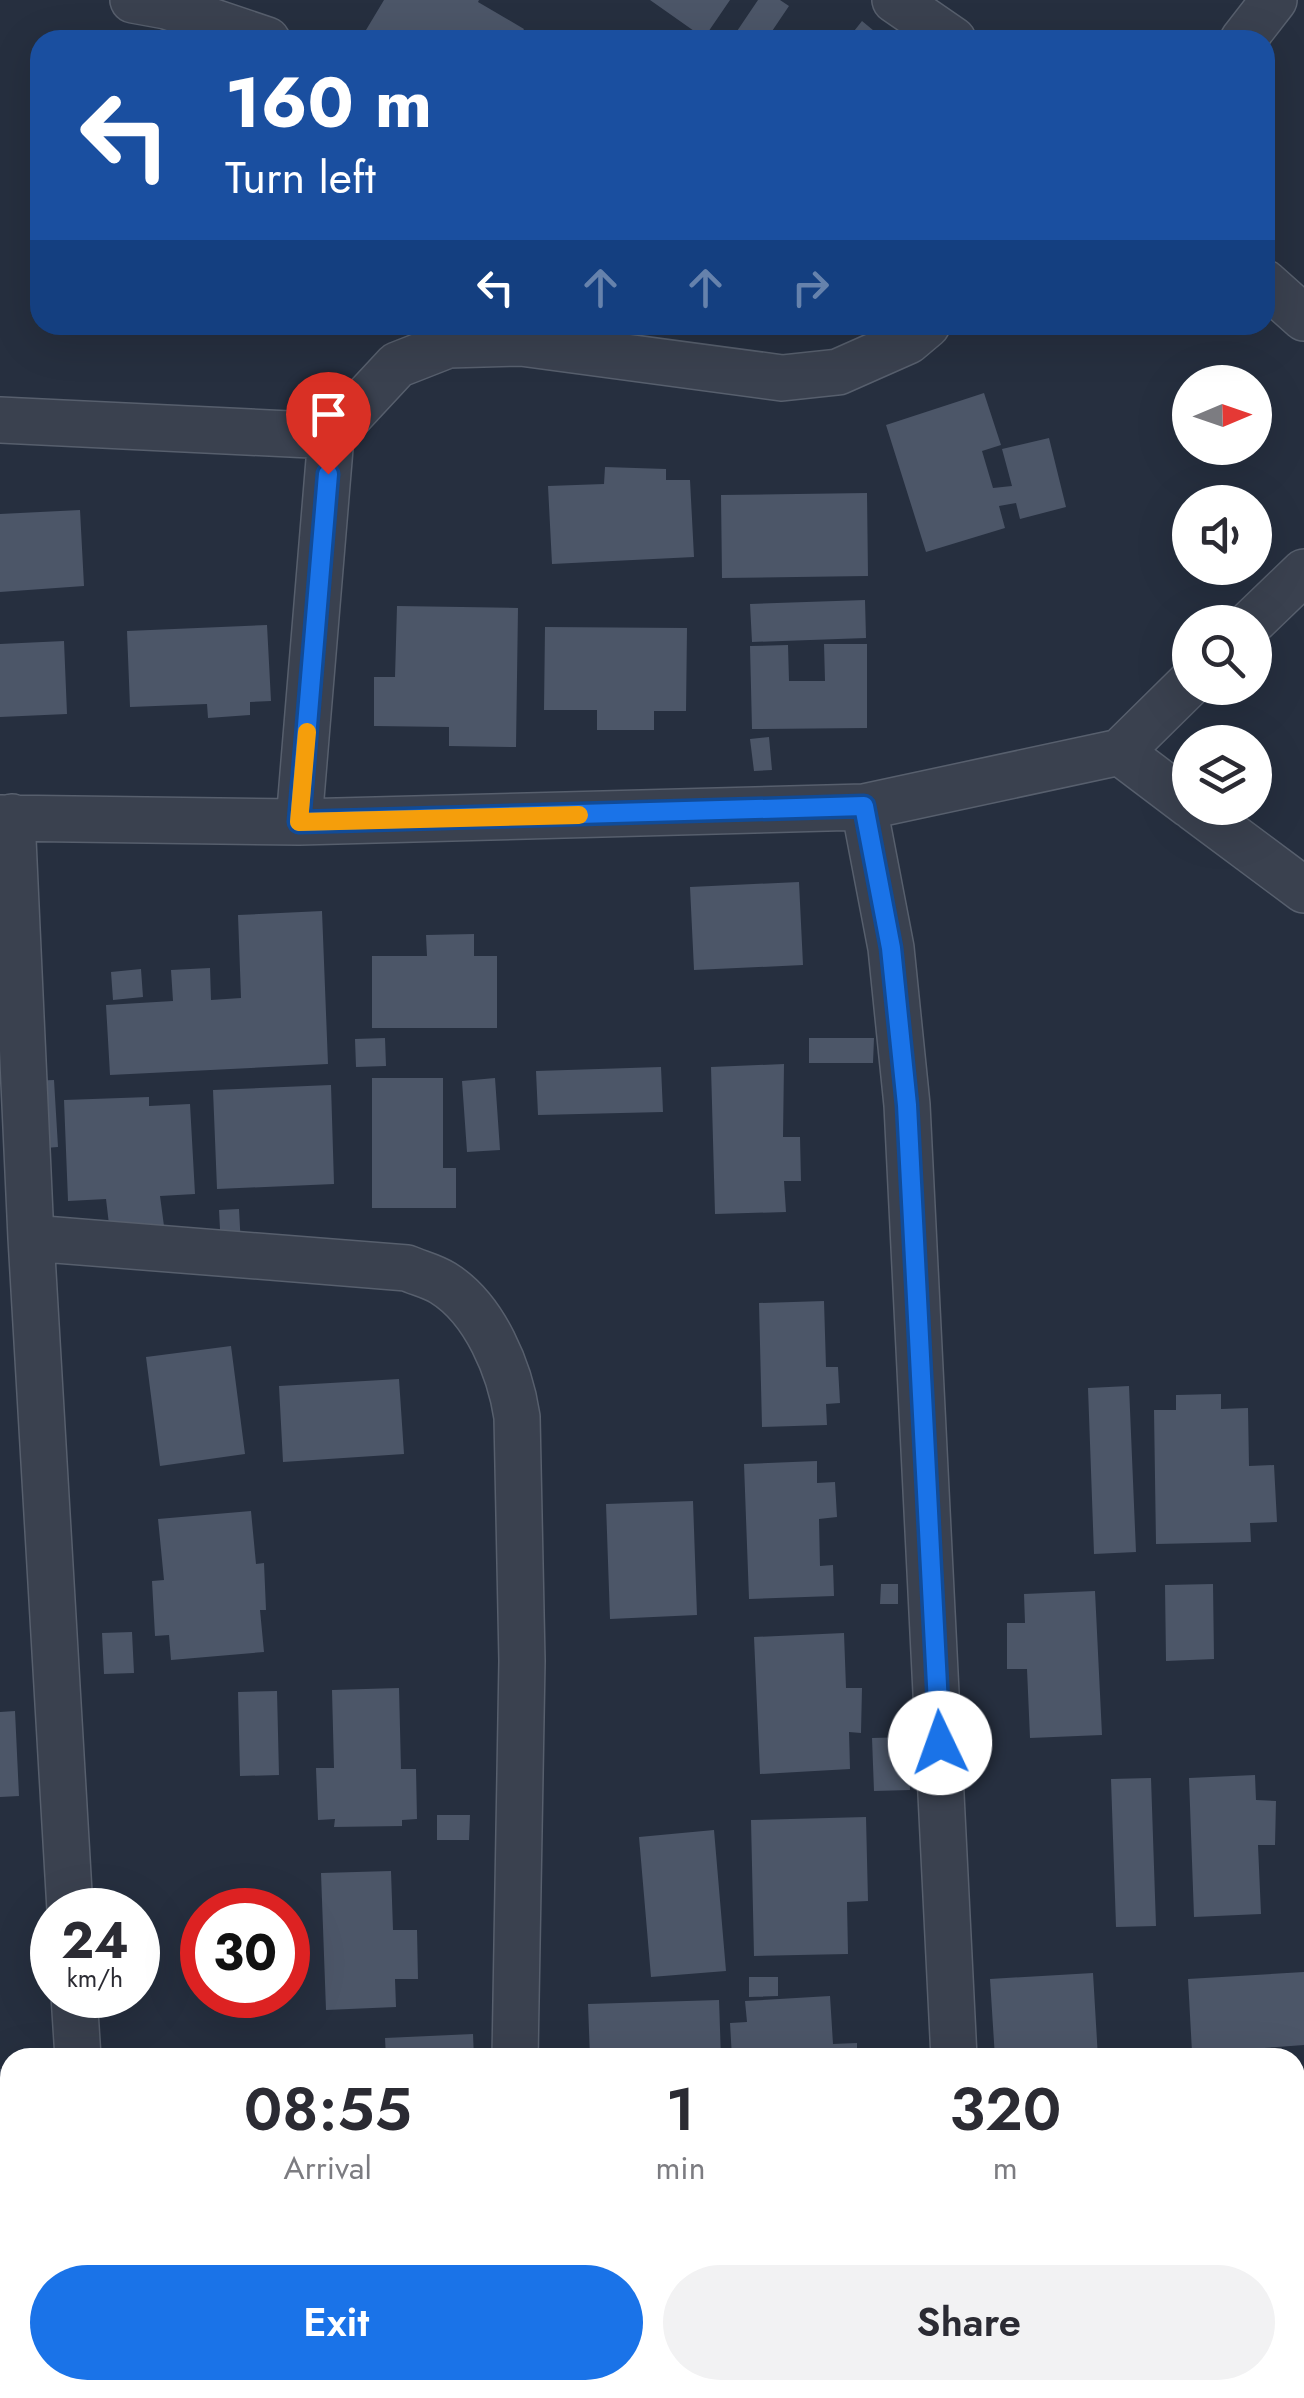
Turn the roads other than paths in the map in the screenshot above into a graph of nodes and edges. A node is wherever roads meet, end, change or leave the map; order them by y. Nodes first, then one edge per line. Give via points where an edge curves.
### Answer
1 (133, 0) edge
2 (895, 0) edge
3 (1274, 0) edge
4 (237, 30) edge
5 (938, 30) edge
6 (1251, 30) edge
7 (1275, 292) edge
8 (1304, 318) edge
9 (447, 335) edge
10 (916, 335) edge
11 (0, 420) edge
12 (331, 436) junction
13 (1304, 572) edge
14 (1270, 605) edge
15 (1172, 701) edge
16 (1120, 752) junction
17 (1172, 791) edge
18 (864, 806) junction
19 (6, 818) edge
20 (299, 822) junction
21 (1217, 825) edge
22 (1304, 890) edge
23 (32, 1238) junction
24 (69, 1888) edge
25 (75, 2018) edge
26 (77, 2048) edge
27 (516, 2048) edge
28 (954, 2048) edge

1 - 4 street
2 - 5 street
3 - 6 street
7 - 8 street
9 - 10 street via 782,378 838,372
9 - 12 street via 397,365
11 - 12 street
12 - 20 street
13 - 14 street
15 - 16 street
16 - 17 street
16 - 18 street
18 - 20 street
18 - 28 street via 891,948 907,1105
19 - 20 street
19 - 23 street
21 - 22 street
23 - 24 street
23 - 27 street via 406,1268 442,1282 465,1301 502,1356 517,1416 522,1642
25 - 26 street

